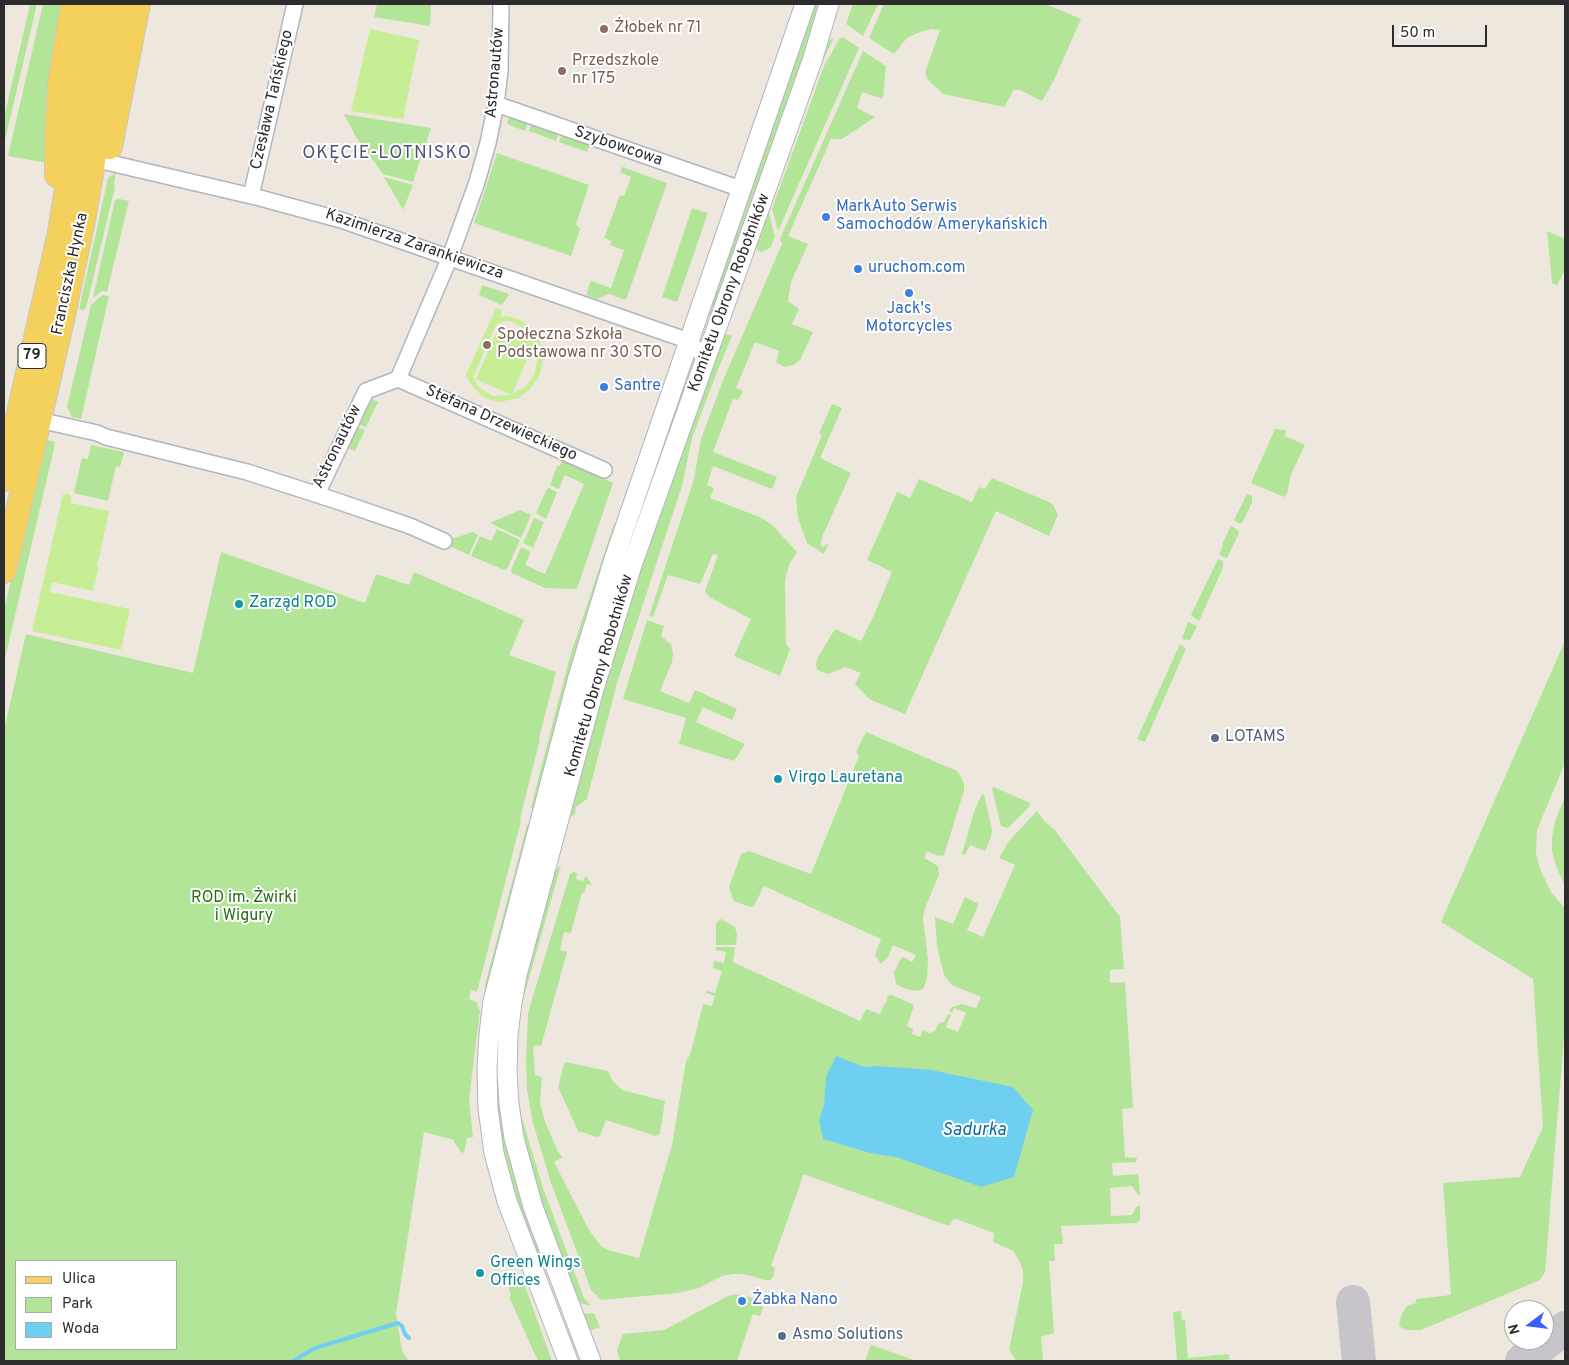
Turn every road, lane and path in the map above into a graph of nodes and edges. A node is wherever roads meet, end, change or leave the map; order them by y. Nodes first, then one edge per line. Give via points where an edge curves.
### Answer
1 (73, 4) edge
2 (94, 4) edge
3 (117, 4) edge
4 (138, 4) edge
5 (295, 4) edge
6 (501, 4) edge
7 (805, 4) edge
8 (829, 4) edge
9 (496, 104) junction
10 (106, 162) junction
11 (741, 189) junction
12 (251, 196) junction
13 (83, 220) junction
14 (60, 232) junction
15 (450, 257) junction
16 (689, 342) junction
17 (705, 362) junction
18 (398, 379) junction
19 (38, 420) junction
20 (604, 470) dead end
21 (4, 479) edge
22 (317, 494) junction
23 (444, 540) dead end
24 (4, 571) edge
25 (568, 1361) edge
26 (591, 1361) edge

1 - 14 main road, 79 via 61,74 58,115
2 - 14 main road, Franciszka Hynka
3 - 13 main road, Franciszka Hynka
4 - 10 main road, 79
5 - 12 street, Czesława Tańskiego
6 - 9 street, Astronautów
7 - 11 street, Komitetu Obrony Robotników
8 - 17 street, Komitetu Obrony Robotników via 812,61
9 - 11 street, Szybowcowa
9 - 15 street, Astronautów via 477,182
10 - 12 street, Kazimierza Zarankiewicza
10 - 13 main road, 79 via 101,186
11 - 16 street, Komitetu Obrony Robotników
12 - 15 street, Kazimierza Zarankiewicza via 326,215
13 - 19 main road, Franciszka Hynka / 79
14 - 21 main road, Franciszka Hynka / 79
15 - 16 street, Kazimierza Zarankiewicza
15 - 18 street, Astronautów
16 - 17 street
16 - 25 street, Komitetu Obrony Robotników via 617,550 578,677 493,1001 489,1034 488,1108 494,1153 507,1201
17 - 26 street, Komitetu Obrony Robotników via 632,565 594,689 517,975 508,1036 509,1104 521,1168
18 - 20 street, Stefana Drzewieckiego
18 - 22 street, Astronautów via 366,391
19 - 22 street, Astronautów via 247,472
19 - 24 main road, Franciszka Hynka / 79
22 - 23 street

